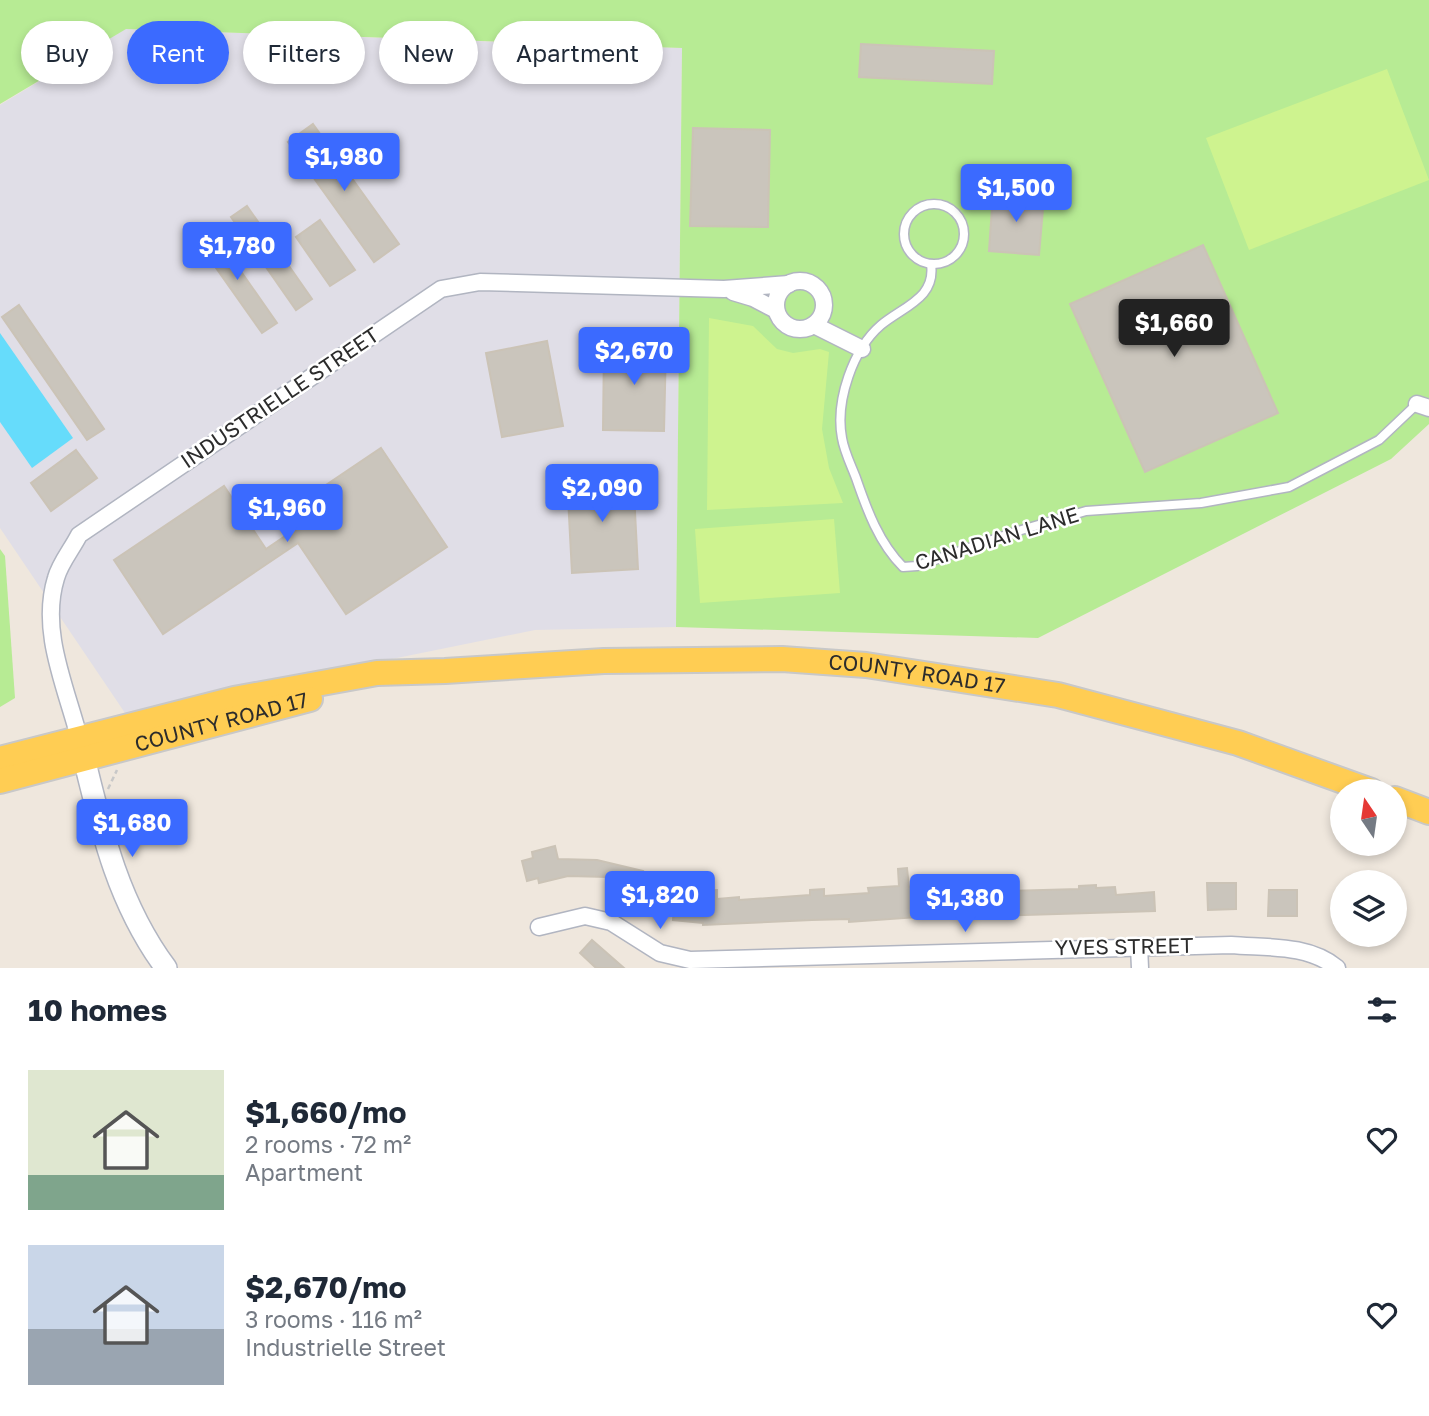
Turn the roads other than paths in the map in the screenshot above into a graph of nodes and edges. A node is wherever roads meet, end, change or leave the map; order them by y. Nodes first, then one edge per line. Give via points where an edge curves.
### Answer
1 (931, 264) junction
2 (789, 284) junction
3 (724, 289) junction
4 (824, 304) junction
5 (776, 310) junction
6 (814, 325) junction
7 (857, 346) junction
8 (1423, 406) edge
9 (82, 747) junction
10 (0, 759) edge
11 (1338, 779) edge
12 (0, 781) edge
13 (1407, 804) edge
14 (1429, 812) edge
15 (539, 927) dead end
16 (1139, 946) junction
17 (792, 963) edge
18 (166, 968) edge
19 (1140, 968) edge
20 (1337, 968) edge

1 - 1 lane via 957,254 964,236 954,211 936,204 917,209 909,217 904,236 913,255
1 - 7 lane, CANADIAN LANE via 929,287
2 - 3 street, INDUSTRIELLE STREET
2 - 4 street, INDUSTRIELLE STREET via 812,284
2 - 5 street via 778,295
3 - 5 street, INDUSTRIELLE STREET
3 - 9 street, INDUSTRIELLE STREET via 480,282 441,289 79,536 56,576 49,616
4 - 6 street
4 - 7 street, INDUSTRIELLE STREET
5 - 6 street, INDUSTRIELLE STREET via 791,328
6 - 7 street, INDUSTRIELLE STREET
7 - 8 lane, CANADIAN LANE via 842,406 841,437 867,510 891,555 904,567 1086,511 1200,503 1289,487 1379,440
9 - 10 main road, COUNTY ROAD 17
9 - 11 main road, COUNTY ROAD 17 via 234,699 377,673 604,661 782,659 866,665 1058,695 1238,743
9 - 12 main road, COUNTY ROAD 17
9 - 18 street via 113,867 145,940
13 - 14 main road
15 - 17 street, YVES STREET via 585,916 611,922 660,953 690,960
16 - 17 street, YVES STREET
16 - 19 street
16 - 20 street, YVES STREET via 1231,945 1308,952

